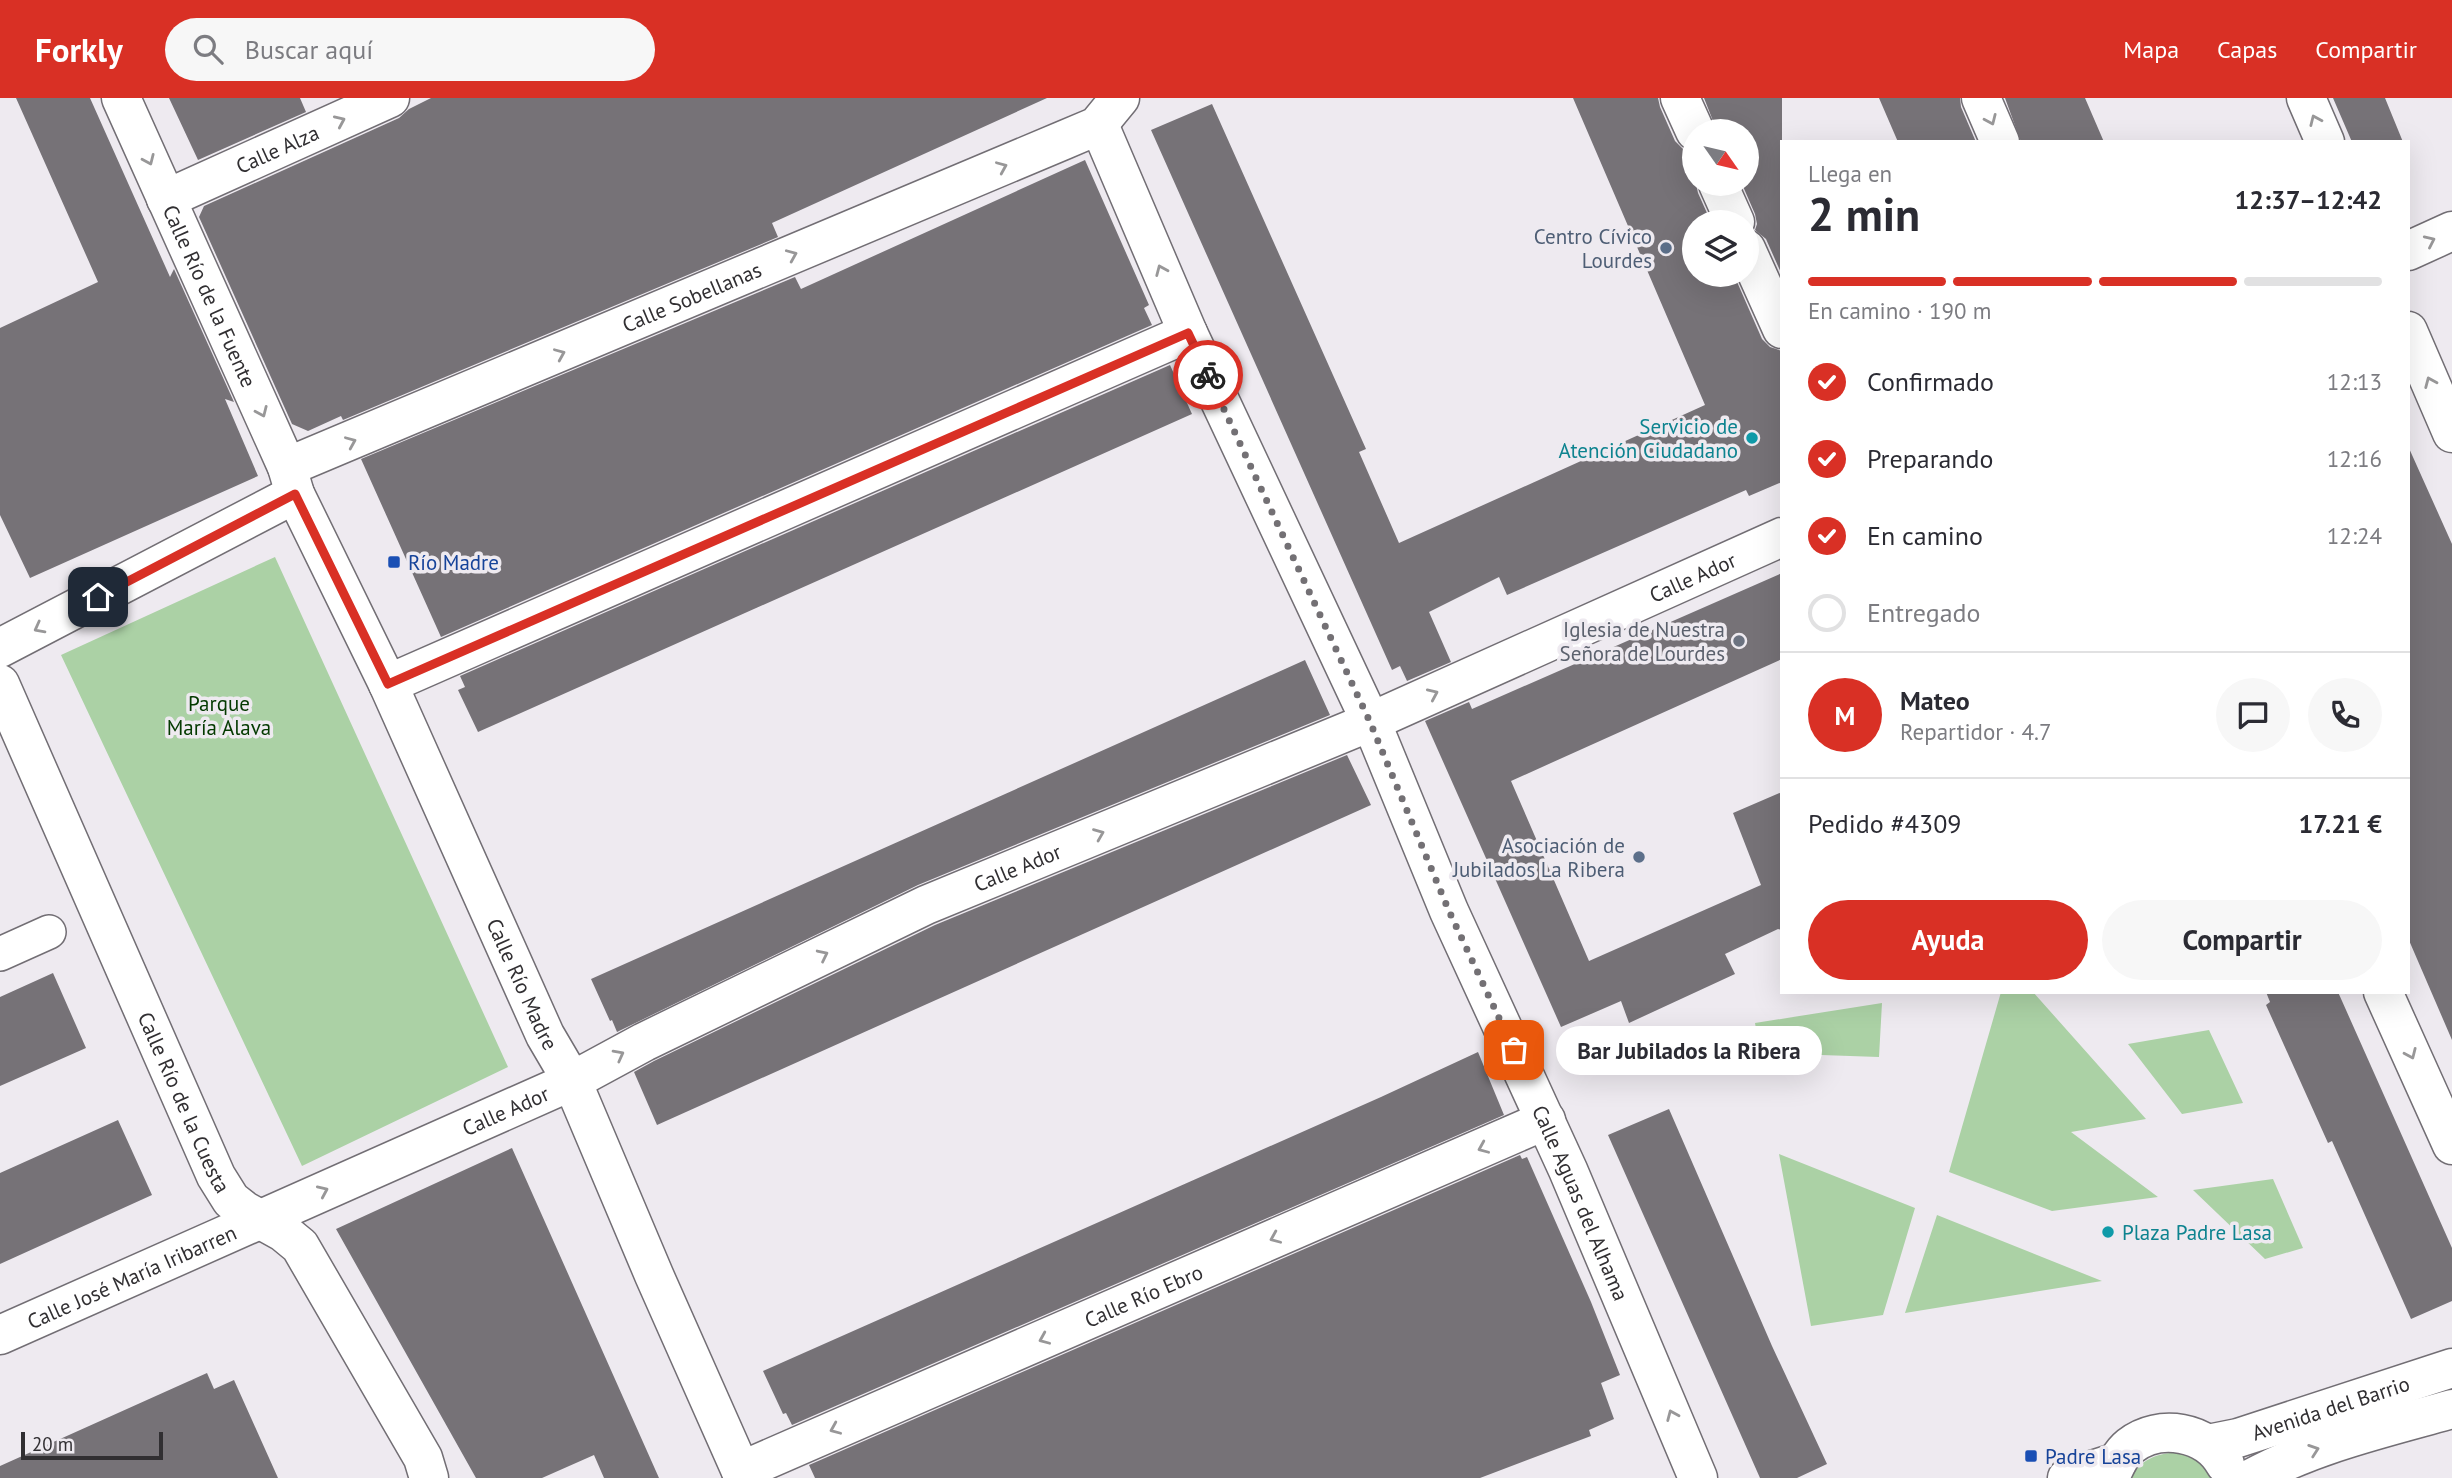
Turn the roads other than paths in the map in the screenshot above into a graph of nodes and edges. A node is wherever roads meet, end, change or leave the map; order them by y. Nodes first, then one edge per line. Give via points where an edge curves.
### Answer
1 (121, 98) edge
2 (390, 98) edge
3 (1680, 98) edge
4 (1981, 98) edge
5 (2306, 98) edge
6 (1109, 112) edge
7 (1690, 119) edge
8 (1999, 140) edge
9 (2324, 140) edge
10 (166, 199) junction
11 (2452, 231) edge
12 (2410, 250) edge
13 (1759, 278) edge
14 (1780, 325) edge
15 (1188, 333) junction
16 (2410, 336) edge
17 (2452, 433) edge
18 (291, 481) junction
19 (1780, 538) edge
20 (0, 648) edge
21 (0, 684) edge
22 (388, 684) junction
23 (1370, 722) junction
24 (49, 932) dead end
25 (0, 954) edge
26 (2384, 994) edge
27 (572, 1081) junction
28 (1546, 1120) junction
29 (2452, 1145) edge
30 (261, 1219) junction
31 (0, 1335) edge
32 (2452, 1368) edge
33 (2452, 1409) edge
34 (2208, 1444) junction
35 (2113, 1470) edge
36 (742, 1475) edge
37 (429, 1478) edge
38 (1699, 1478) edge
39 (2067, 1478) edge
40 (2232, 1478) edge
41 (2252, 1478) edge

1 -> 10 street, Calle Río de la Fuente
10 -> 2 street, Calle Alza
3 - 7 street
4 -> 8 street
9 -> 5 street
15 -> 6 street, Calle Aguas del Alhama via 1103,134
18 -> 6 street, Calle Sobellanas
10 -> 18 street, Calle Río de la Fuente
12 -> 11 street
13 - 14 street
15 - 22 street
15 - 23 street, Calle Aguas del Alhama
17 -> 16 street
18 -> 20 street, Calle Sobellanas
18 - 22 street, Calle Río Madre
23 -> 19 street, Calle Ador
21 - 30 street, Calle Río de la Cuesta via 216,1176 231,1200
22 - 27 street, Calle Río Madre via 545,1035
27 -> 23 street, Calle Ador via 926,905
23 - 28 street, Calle Aguas del Alhama via 1449,911
24 - 25 street
26 -> 29 street
30 -> 27 street, Calle Ador
27 - 36 street, Calle Río Madre
28 -> 36 street, Calle Río Ebro
38 -> 28 street, Calle Aguas del Alhama
30 - 31 street, Calle José María Iribarren
30 - 37 street, Calle Río de la Cuesta via 300,1246 423,1458
32 - 34 street, Avenida del Barrio
41 -> 33 street, Avenida del Barrio via 2337,1442
34 - 35 street via 2169,1432 2149,1436 2130,1446
34 - 40 street
35 - 39 street

